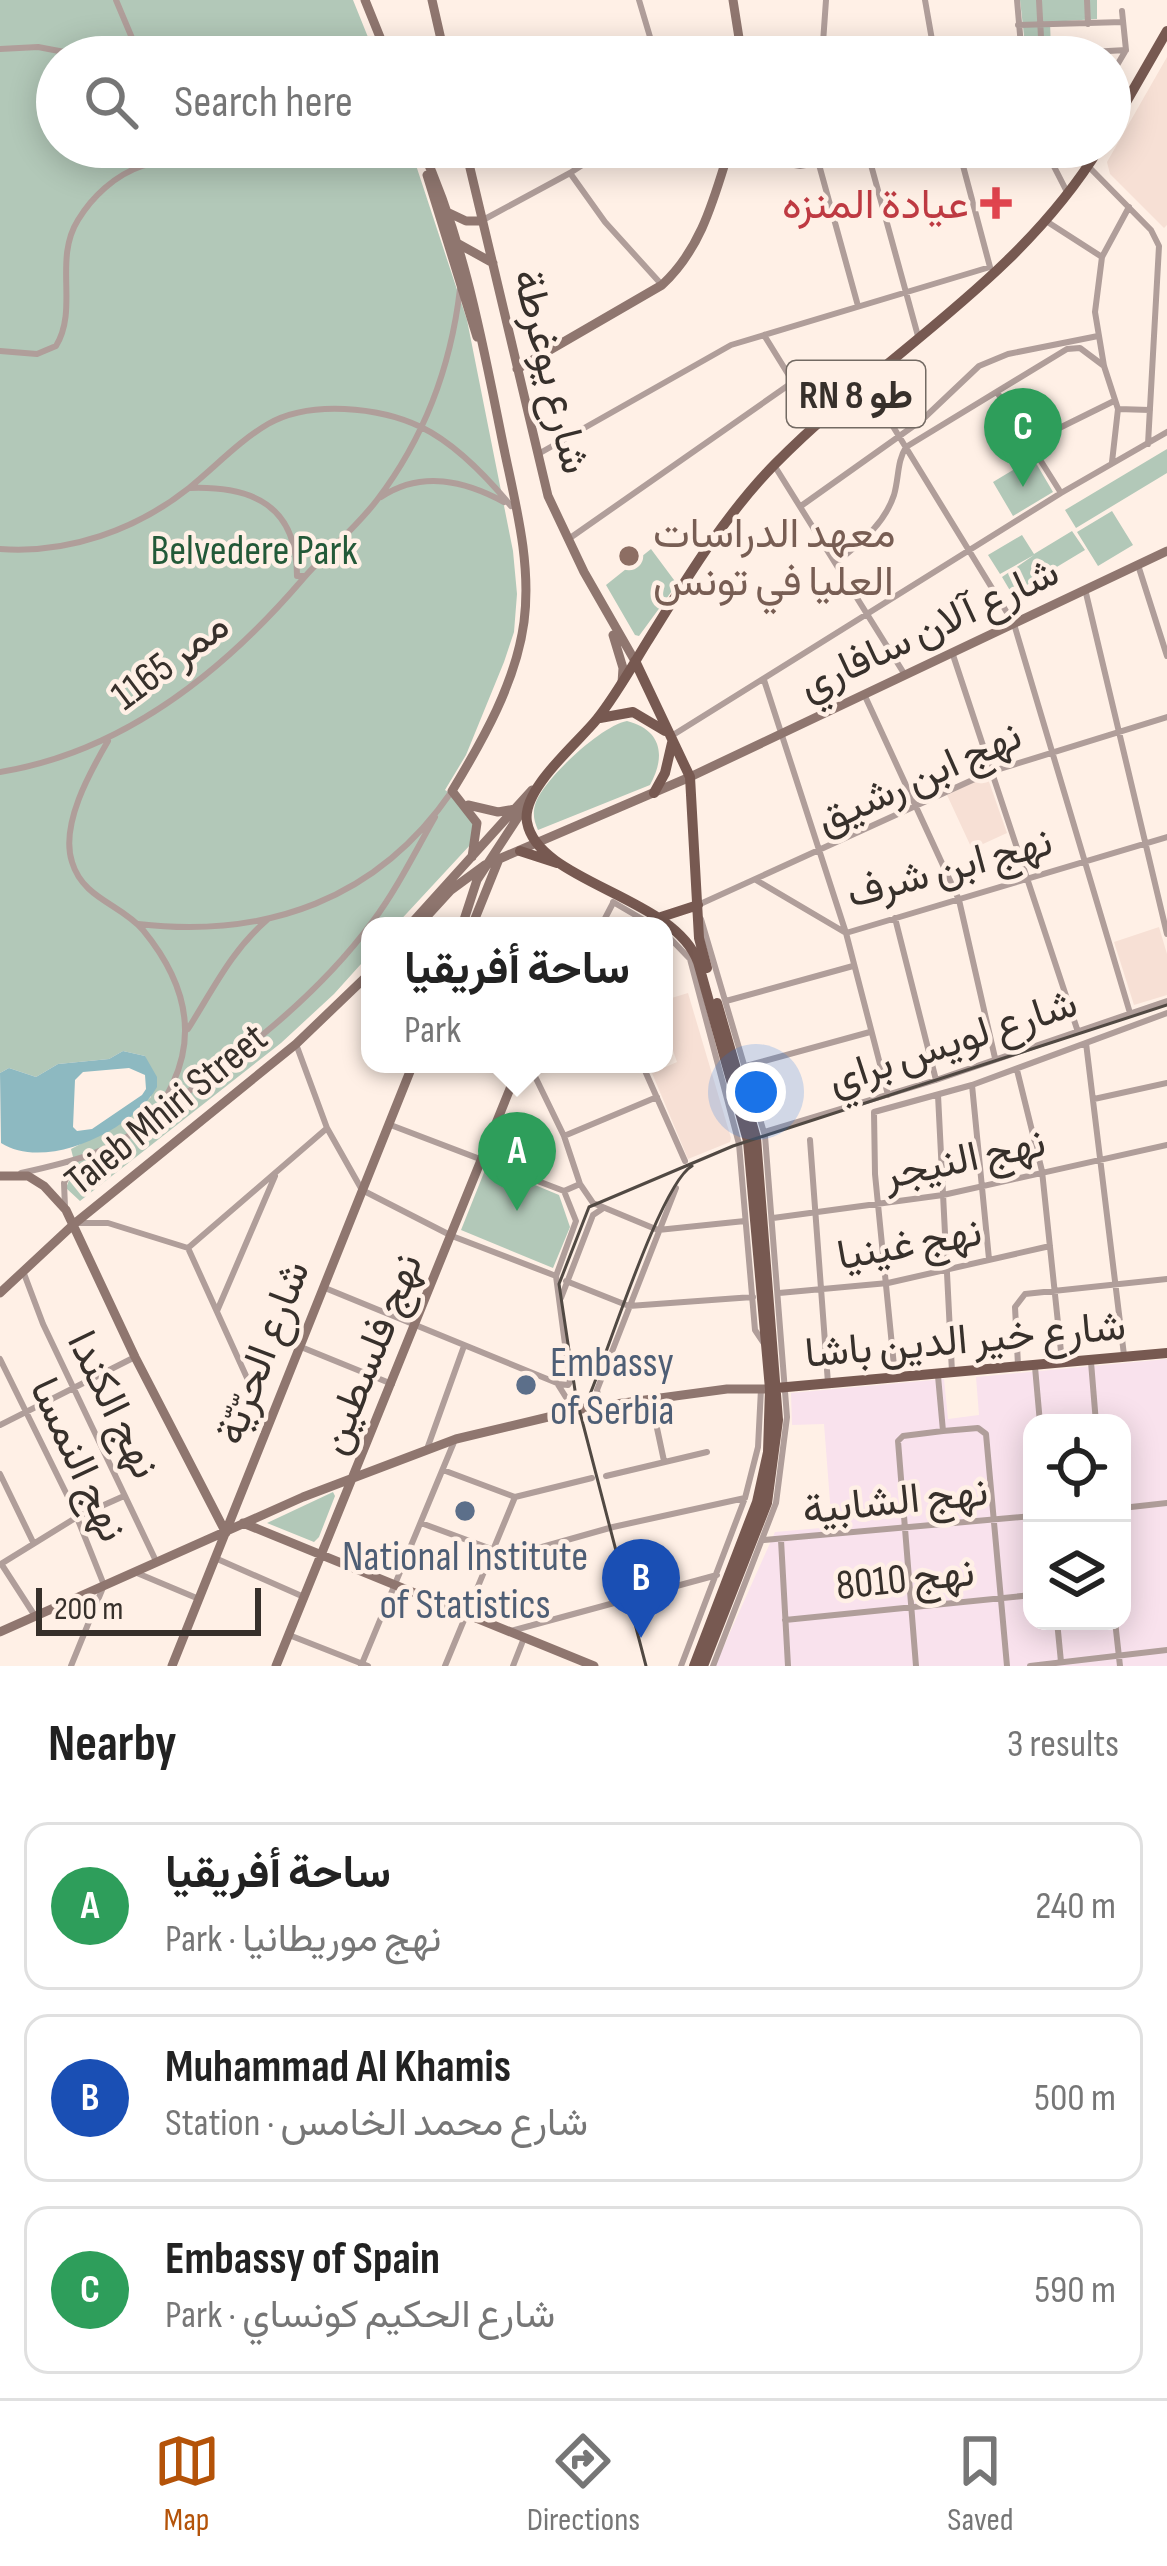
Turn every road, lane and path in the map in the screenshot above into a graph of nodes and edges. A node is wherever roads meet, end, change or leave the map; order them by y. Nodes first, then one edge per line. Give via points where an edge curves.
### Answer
1 (116, 0) edge
2 (364, 0) edge
3 (432, 0) edge
4 (639, 0) edge
5 (733, 0) edge
6 (826, 0) edge
7 (926, 0) edge
8 (1017, 0) edge
9 (1039, 0) edge
10 (1087, 0) edge
11 (1122, 11) dead end
12 (1123, 22) junction
13 (1088, 23) junction
14 (1041, 24) junction
15 (1018, 25) junction
16 (1167, 31) edge
17 (131, 36) edge
18 (379, 36) edge
19 (441, 36) edge
20 (650, 36) edge
21 (739, 36) edge
22 (823, 36) edge
23 (931, 36) edge
24 (1019, 36) edge
25 (1041, 36) edge
26 (1124, 36) edge
27 (36, 47) edge
28 (0, 49) edge
29 (1131, 94) edge
30 (138, 168) edge
31 (428, 168) edge
32 (471, 168) edge
33 (578, 168) edge
34 (723, 168) edge
35 (820, 168) edge
36 (872, 168) edge
37 (964, 168) edge
38 (1055, 168) edge
39 (1087, 168) edge
40 (1090, 168) edge
41 (570, 173) junction
42 (1068, 194) junction
43 (442, 208) junction
44 (1129, 208) junction
45 (1046, 220) junction
46 (482, 221) junction
47 (446, 236) junction
48 (458, 244) junction
49 (1102, 257) junction
50 (493, 263) junction
51 (994, 270) junction
52 (662, 285) junction
53 (460, 286) junction
54 (906, 293) junction
55 (858, 306) junction
56 (764, 334) junction
57 (1097, 336) junction
58 (920, 340) junction
59 (1066, 346) junction
60 (0, 351) edge
61 (487, 363) junction
62 (1104, 366) junction
63 (517, 369) junction
64 (793, 382) junction
65 (867, 384) junction
66 (997, 392) junction
67 (1116, 405) junction
68 (1150, 410) junction
69 (824, 421) junction
70 (422, 428) junction
71 (1167, 432) edge
72 (900, 435) junction
73 (1030, 442) junction
74 (1148, 444) junction
75 (906, 447) junction
76 (537, 455) junction
77 (1112, 462) junction
78 (774, 465) junction
79 (189, 488) junction
80 (1060, 493) junction
81 (377, 500) junction
82 (801, 506) junction
83 (514, 509) junction
84 (567, 540) junction
85 (0, 549) edge
86 (970, 549) junction
87 (1167, 551) edge
88 (837, 562) junction
89 (1138, 565) junction
90 (305, 576) junction
91 (1085, 590) junction
92 (600, 602) junction
93 (868, 616) junction
94 (1014, 624) junction
95 (952, 652) junction
96 (1167, 656) edge
97 (635, 661) junction
98 (905, 675) junction
99 (764, 680) junction
100 (621, 685) junction
101 (864, 694) junction
102 (1167, 717) edge
103 (596, 721) junction
104 (783, 731) junction
105 (1117, 733) junction
106 (670, 738) junction
107 (110, 739) junction
108 (1052, 750) junction
109 (683, 764) junction
110 (717, 764) junction
111 (0, 772) edge
112 (990, 772) junction
113 (548, 773) junction
114 (690, 778) junction
115 (452, 791) junction
116 (654, 793) junction
117 (533, 796) junction
118 (466, 804) junction
119 (916, 806) junction
120 (515, 809) junction
121 (435, 817) junction
122 (1167, 837) edge
123 (1143, 843) junction
124 (538, 844) junction
125 (520, 851) junction
126 (820, 851) junction
127 (472, 857) junction
128 (499, 859) junction
129 (1085, 860) junction
130 (484, 865) junction
131 (568, 867) junction
132 (1027, 877) junction
133 (756, 880) junction
134 (615, 898) junction
135 (959, 900) junction
136 (439, 903) junction
137 (698, 909) junction
138 (273, 915) junction
139 (376, 917) edge
140 (421, 917) edge
141 (423, 917) edge
142 (462, 917) edge
143 (468, 917) edge
144 (470, 917) edge
145 (606, 917) edge
146 (647, 917) edge
147 (672, 917) edge
148 (895, 918) junction
149 (138, 924) junction
150 (673, 929) edge
151 (846, 933) junction
152 (1167, 934) edge
153 (361, 935) edge
154 (673, 941) edge
155 (853, 966) junction
156 (361, 983) edge
157 (726, 1001) junction
158 (1167, 1001) edge
159 (1130, 1013) junction
160 (1167, 1013) edge
161 (1077, 1029) junction
162 (187, 1032) junction
163 (870, 1032) junction
164 (1086, 1042) junction
165 (296, 1044) junction
166 (995, 1058) junction
167 (745, 1066) junction
168 (1016, 1070) junction
169 (409, 1073) edge
170 (518, 1073) edge
171 (524, 1073) edge
172 (535, 1073) edge
173 (646, 1073) edge
174 (517, 1078) junction
175 (936, 1080) junction
176 (1167, 1083) edge
177 (972, 1085) junction
178 (888, 1095) junction
179 (938, 1095) junction
180 (657, 1097) junction
181 (1094, 1099) junction
182 (152, 1118) junction
183 (388, 1124) junction
184 (327, 1128) junction
185 (759, 1133) junction
186 (564, 1136) junction
187 (810, 1140) dead end
188 (1167, 1145) edge
189 (1101, 1159) junction
190 (75, 1161) junction
191 (484, 1161) junction
192 (685, 1161) dead end
193 (277, 1171) junction
194 (1042, 1171) junction
195 (18, 1174) junction
196 (0, 1175) edge
197 (580, 1184) junction
198 (984, 1186) junction
199 (676, 1188) dead end
200 (362, 1190) junction
201 (564, 1191) junction
202 (943, 1195) junction
203 (590, 1200) junction
204 (879, 1206) junction
205 (602, 1209) junction
206 (66, 1210) junction
207 (814, 1214) junction
208 (592, 1217) junction
209 (772, 1218) junction
210 (745, 1221) junction
211 (74, 1224) junction
212 (658, 1230) junction
213 (452, 1236) junction
214 (1050, 1246) junction
215 (188, 1248) junction
216 (989, 1259) junction
217 (948, 1270) junction
218 (23, 1271) junction
219 (556, 1276) junction
220 (1167, 1279) edge
221 (566, 1281) junction
222 (888, 1283) junction
223 (1117, 1284) junction
224 (321, 1287) junction
225 (819, 1289) junction
226 (1055, 1291) junction
227 (0, 1293) edge
228 (779, 1293) junction
229 (753, 1297) junction
230 (628, 1306) junction
231 (560, 1308) junction
232 (217, 1311) junction
233 (416, 1326) junction
234 (299, 1346) junction
235 (464, 1346) junction
236 (766, 1346) junction
237 (1167, 1353) edge
238 (1124, 1356) junction
239 (135, 1357) junction
240 (0, 1359) edge
241 (1090, 1359) junction
242 (1062, 1361) junction
243 (1035, 1364) junction
244 (1018, 1365) junction
245 (945, 1372) junction
246 (895, 1376) junction
247 (557, 1383) junction
248 (828, 1383) junction
249 (392, 1384) junction
250 (75, 1388) junction
251 (774, 1388) junction
252 (651, 1400) junction
253 (609, 1407) junction
254 (586, 1408) junction
255 (26, 1411) junction
256 (1039, 1414) edge
257 (1095, 1414) edge
258 (267, 1422) junction
259 (0, 1425) edge
260 (943, 1431) junction
261 (456, 1439) junction
262 (428, 1448) junction
263 (707, 1452) dead end
264 (664, 1462) junction
265 (443, 1470) junction
266 (0, 1474) edge
267 (606, 1476) dead end
268 (355, 1477) junction
269 (592, 1478) dead end
270 (124, 1496) junction
271 (515, 1497) junction
272 (745, 1498) junction
273 (1167, 1503) edge
274 (1131, 1507) edge
275 (214, 1514) junction
276 (77, 1517) junction
277 (1023, 1517) edge
278 (994, 1520) junction
279 (238, 1521) junction
280 (422, 1523) junction
281 (904, 1529) junction
282 (226, 1533) junction
283 (764, 1540) junction
284 (781, 1540) junction
285 (33, 1542) junction
286 (492, 1552) junction
287 (321, 1557) junction
288 (215, 1558) junction
289 (157, 1561) junction
290 (1, 1563) edge
291 (134, 1571) junction
292 (717, 1575) junction
293 (104, 1585) junction
294 (395, 1587) junction
295 (1023, 1595) edge
296 (304, 1597) junction
297 (1000, 1598) junction
298 (199, 1599) junction
299 (913, 1607) junction
300 (465, 1615) junction
301 (35, 1616) junction
302 (785, 1620) junction
303 (1058, 1630) edge
304 (1116, 1630) edge
305 (507, 1631) junction
306 (0, 1632) edge
307 (289, 1635) junction
308 (524, 1638) junction
309 (1167, 1650) edge
310 (1119, 1654) junction
311 (72, 1664) edge
312 (1061, 1664) edge
313 (363, 1665) edge
314 (587, 1665) edge
315 (83, 1666) edge
316 (172, 1666) edge
317 (276, 1666) edge
318 (445, 1666) edge
319 (513, 1666) edge
320 (681, 1666) edge
321 (698, 1666) edge
322 (713, 1666) edge
323 (788, 1666) edge
324 (916, 1666) edge
325 (1007, 1666) edge
326 (1030, 1666) edge
327 (1120, 1666) edge

1 - 17 street
2 - 18 main road
3 - 19 main road
4 - 20 street
5 - 21 main road
6 - 22 street
7 - 23 street
8 - 15 street
9 - 14 street
10 - 13 street
11 - 12 street
12 - 13 street
12 - 26 street
13 - 14 street
14 - 15 street
14 - 25 street
15 - 24 street
16 - 29 main road
27 - 28 street
30 - 60 street via 79,218 64,262 65,323 56,346 38,354
31 - 43 main road
32 - 46 main road, شارع يوغرطة
33 - 41 street
34 - 52 main road via 691,252
35 - 55 street
36 - 54 street
37 - 51 street
38 - 42 street
39 - 42 main road, RN 8 طو
40 - 44 street
41 - 46 street
41 - 52 street
42 - 45 main road, RN 8 طو
43 - 46 main road
43 - 47 main road
43 - 48 main road
44 - 49 street
44 - 68 street via 1160,253
45 - 49 street
45 - 51 main road, RN 8 طو
46 - 50 main road, شارع يوغرطة
47 - 48 main road
47 - 53 main road
48 - 50 main road
48 - 61 main road
49 - 57 street
50 - 63 main road, شارع يوغرطة
51 - 54 street
51 - 58 main road, RN 8 طو
52 - 63 main road
53 - 61 main road
53 - 70 street, ممر 1165 via 446,363
54 - 55 street
54 - 58 street
55 - 56 street
56 - 64 street
56 - 76 street via 693,364
57 - 59 street
57 - 62 street
58 - 65 main road, RN 8 طو
59 - 62 street
59 - 66 street
59 - 72 street via 979,366
61 - 83 main road
62 - 67 street
63 - 76 main road, شارع يوغرطة
64 - 69 street
64 - 84 street
65 - 69 main road, RN 8 طو
65 - 72 street
66 - 73 street
66 - 75 street
67 - 68 street
67 - 73 street
67 - 77 street
68 - 74 street
69 - 78 main road, RN 8 طو
70 - 79 street via 356,412 289,416
70 - 81 street, ممر 1165
70 - 83 street
71 - 74 street
72 - 75 street
72 - 82 street
73 - 80 street
74 - 77 street
75 - 86 street
75 - 88 street via 883,518
76 - 84 main road, شارع يوغرطة
77 - 80 street
78 - 82 street
78 - 97 main road, RN 8 طو
79 - 85 street via 107,534 52,548
79 - 90 street via 245,491 273,509 294,543 298,576
80 - 86 street
81 - 83 street via 440,480 478,488
81 - 90 street, ممر 1165
82 - 88 street
83 - 115 main road via 526,599 519,647
84 - 92 main road, شارع يوغرطة
86 - 93 street
86 - 94 street
87 - 89 main road, شارع آلان سافاري
88 - 93 street
89 - 91 main road, شارع آلان سافاري
89 - 96 street
90 - 107 street, ممر 1165 via 212,670
91 - 94 main road, شارع آلان سافاري
91 - 105 street
92 - 97 main road, شارع يوغرطة
92 - 100 main road, شارع يوغرطة via 621,659
93 - 98 street
93 - 99 street
94 - 95 main road, شارع آلان سافاري
94 - 108 street
95 - 98 main road, شارع آلان سافاري
95 - 112 street
97 - 100 main road, RN 8 طو
97 - 106 main road
98 - 101 main road, شارع آلان سافاري
99 - 104 street
99 - 106 street
100 - 103 main road, RN 8 طو
101 - 104 main road, شارع آلان سافاري
101 - 119 street
102 - 105 street, نهج ابن رشيق
103 - 106 main road via 633,712
103 - 113 main road
104 - 110 main road, شارع آلان سافاري
104 - 126 street
105 - 108 street, نهج ابن رشيق
105 - 123 street
106 - 109 main road
106 - 116 main road
107 - 111 street, ممر 1165
107 - 149 street via 80,802 71,860 89,890
108 - 112 street, نهج ابن رشيق
108 - 129 street
109 - 110 main road
109 - 114 main road
110 - 114 main road, شارع آلان سافاري
112 - 119 street, نهج ابن رشيق
112 - 132 street
113 - 117 main road
113 - 120 main road
114 - 116 main road, شارع آلان سافاري
114 - 137 main road
115 - 118 main road
115 - 121 street
116 - 124 main road, شارع آلان سافاري
117 - 124 main road via 527,820
117 - 130 main road
118 - 120 main road
118 - 127 main road via 478,828
119 - 126 street, نهج ابن رشيق
119 - 135 street
120 - 127 main road
121 - 138 street via 363,882
121 - 139 street
122 - 123 street, نهج ابن شرف
123 - 129 street, نهج ابن شرف
123 - 152 street
124 - 125 main road, شارع آلان سافاري
124 - 131 main road
125 - 128 main road, شارع آلان سافاري
125 - 131 main road
126 - 133 street, نهج ابن رشيق
126 - 151 street
127 - 140 main road
128 - 130 main road, شارع آلان سافاري
128 - 144 main road
129 - 132 street, نهج ابن شرف
129 - 159 street
130 - 136 main road
130 - 143 main road
131 - 134 main road
132 - 135 street, نهج ابن شرف
132 - 161 street
133 - 137 street, نهج ابن رشيق
133 - 151 street, نهج ابن شرف
134 - 145 street
134 - 146 main road
135 - 148 street, نهج ابن شرف
135 - 166 street
136 - 141 main road
136 - 142 main road
137 - 147 main road
137 - 157 street
137 - 185 main road via 700,944
138 - 149 street via 199,926
138 - 162 street via 240,944
148 - 151 street, نهج ابن شرف
148 - 175 street
149 - 162 street via 170,967
150 - 236 main road via 693,948 748,1141
151 - 155 street
153 - 182 street via 325,979 239,1055
154 - 210 street via 690,958 739,1144
155 - 157 street
155 - 163 street
156 - 165 main road, Taieb Mhiri Street
157 - 167 street
158 - 159 street, شارع لويس براي
159 - 161 street, شارع لويس براي
160 - 164 street, شارع لويس براي
161 - 166 street, شارع لويس براي
162 - 182 street via 178,1071
163 - 167 street
163 - 178 street
164 - 168 street, شارع لويس براي
164 - 181 street
165 - 184 street
165 - 211 main road, Taieb Mhiri Street
166 - 175 street, شارع لويس براي
167 - 185 street
168 - 177 street, شارع لويس براي
168 - 194 street
169 - 183 main road, شارع الحرّيّة
170 - 174 main road, نهج فلسطين
171 - 174 street
172 - 186 street
173 - 180 street
174 - 191 main road, نهج فلسطين
175 - 178 street, شارع لويس براي
176 - 181 street
177 - 179 street, شارع لويس براي
177 - 198 street
178 - 185 street, شارع لويس براي
179 - 202 street
179 - 204 street, شارع لويس براي via 874,1112
180 - 186 street
180 - 192 street
181 - 189 street
182 - 190 street
183 - 191 street
183 - 200 main road, شارع الحرّيّة
184 - 193 street
184 - 200 street
185 - 209 street
185 - 251 main road
186 - 197 street
187 - 207 street
188 - 189 street, نهج النيجر
189 - 194 street, نهج النيجر
189 - 223 street
190 - 195 street
190 - 206 street via 64,1183
191 - 201 street
191 - 213 main road, نهج فلسطين
193 - 215 street
193 - 232 street
194 - 198 street, نهج النيجر
194 - 214 street
195 - 196 main road
195 - 206 main road
197 - 201 street
197 - 203 street
198 - 202 street, نهج النيجر
198 - 216 street
199 - 212 street
200 - 213 street
200 - 224 main road, شارع الحرّيّة
201 - 219 street via 576,1221
202 - 204 street, نهج النيجر
202 - 217 street
203 - 205 street
203 - 208 street
204 - 207 street, نهج النيجر
204 - 222 street
205 - 208 street
205 - 212 street
206 - 211 main road
207 - 209 street, نهج النيجر
207 - 225 street
208 - 221 street
209 - 228 street
210 - 212 street
210 - 229 street
211 - 215 street via 108,1223
211 - 218 main road, Taieb Mhiri Street
211 - 239 main road
212 - 230 street
213 - 219 street
213 - 233 main road, نهج فلسطين
214 - 216 street, نهج غينيا
214 - 226 street
215 - 232 street
216 - 217 street, نهج غينيا
217 - 222 street, نهج غينيا
217 - 245 street
218 - 227 main road, Taieb Mhiri Street
218 - 250 street, نهج الكندا
219 - 231 street
220 - 223 street
221 - 230 street
221 - 231 street
222 - 225 street, نهج غينيا
222 - 246 street
223 - 226 street
223 - 238 street
224 - 233 street
224 - 234 main road, شارع الحرّيّة
225 - 228 street, نهج غينيا
225 - 248 street
226 - 242 street
226 - 244 street via 1018,1298
228 - 251 street
229 - 230 street
229 - 236 street via 755,1330
230 - 253 street via 597,1390
231 - 247 street via 571,1382
232 - 258 street
233 - 235 street
233 - 249 main road, نهج فلسطين
234 - 249 street
234 - 258 main road, شارع الحرّيّة
235 - 247 street
235 - 262 street
236 - 251 main road
237 - 238 main road, شارع خير الدين باشا
238 - 241 main road, شارع خير الدين باشا
239 - 250 street
239 - 275 main road
240 - 255 street, نهج النمسا
241 - 242 main road, شارع خير الدين باشا
241 - 257 street
242 - 243 main road, شارع خير الدين باشا
243 - 244 main road, شارع خير الدين باشا
243 - 256 street
244 - 245 main road, شارع خير الدين باشا
245 - 246 main road, شارع خير الدين باشا
245 - 260 street
246 - 248 main road, شارع خير الدين باشا
247 - 254 street via 567,1400
248 - 251 main road, شارع خير الدين باشا
249 - 268 main road, نهج فلسطين
250 - 255 street
250 - 270 street, نهج الكندا
251 - 252 main road
251 - 272 street
251 - 283 street via 786,1446
251 - 321 main road via 776,1453 766,1503
252 - 253 main road
252 - 264 street
253 - 254 main road
254 - 261 main road
255 - 259 street
255 - 276 street, نهج النمسا
258 - 279 main road, شارع الحرّيّة
260 - 278 street via 984,1431
260 - 281 street via 898,1441
261 - 262 main road
261 - 265 street
262 - 268 main road
263 - 264 street
264 - 267 street
265 - 271 street
265 - 280 street
266 - 285 street
268 - 279 main road
268 - 287 main road, نهج فلسطين
269 - 271 street
270 - 276 street
270 - 289 street, نهج الكندا
271 - 286 street
272 - 286 street via 510,1556
272 - 292 street
273 - 274 street
275 - 279 main road
275 - 282 main road
276 - 285 street
276 - 293 street, نهج النمسا
277 - 278 street, نهج الشابية
278 - 281 street, نهج الشابية
278 - 297 street
279 - 282 main road, شارع الحرّيّة
279 - 287 main road
280 - 286 street
280 - 294 street
281 - 284 street, نهج الشابية
281 - 299 street
282 - 288 main road, شارع الحرّيّة
282 - 289 main road
283 - 284 street, نهج الشابية
283 - 322 street
284 - 302 street
285 - 290 street
286 - 300 street
287 - 294 main road
287 - 296 main road, نهج فلسطين
288 - 296 street
288 - 298 main road, شارع الحرّيّة
289 - 291 main road
290 - 301 street
291 - 293 main road
291 - 298 street
292 - 305 street
292 - 320 street
293 - 301 main road
293 - 311 street
294 - 300 main road
294 - 313 street
295 - 297 street, نهج 8010
296 - 307 main road, نهج فلسطين
297 - 299 street, نهج 8010
297 - 325 street
298 - 316 main road, شارع الحرّيّة
299 - 302 street, نهج 8010
299 - 324 street
300 - 305 main road
300 - 318 street
301 - 306 main road
302 - 323 street
303 - 312 street
304 - 310 street
305 - 308 main road
307 - 313 street
307 - 317 main road, نهج فلسطين
308 - 314 main road
308 - 319 street
309 - 310 street
310 - 312 street
310 - 327 street
311 - 315 street
312 - 326 street

